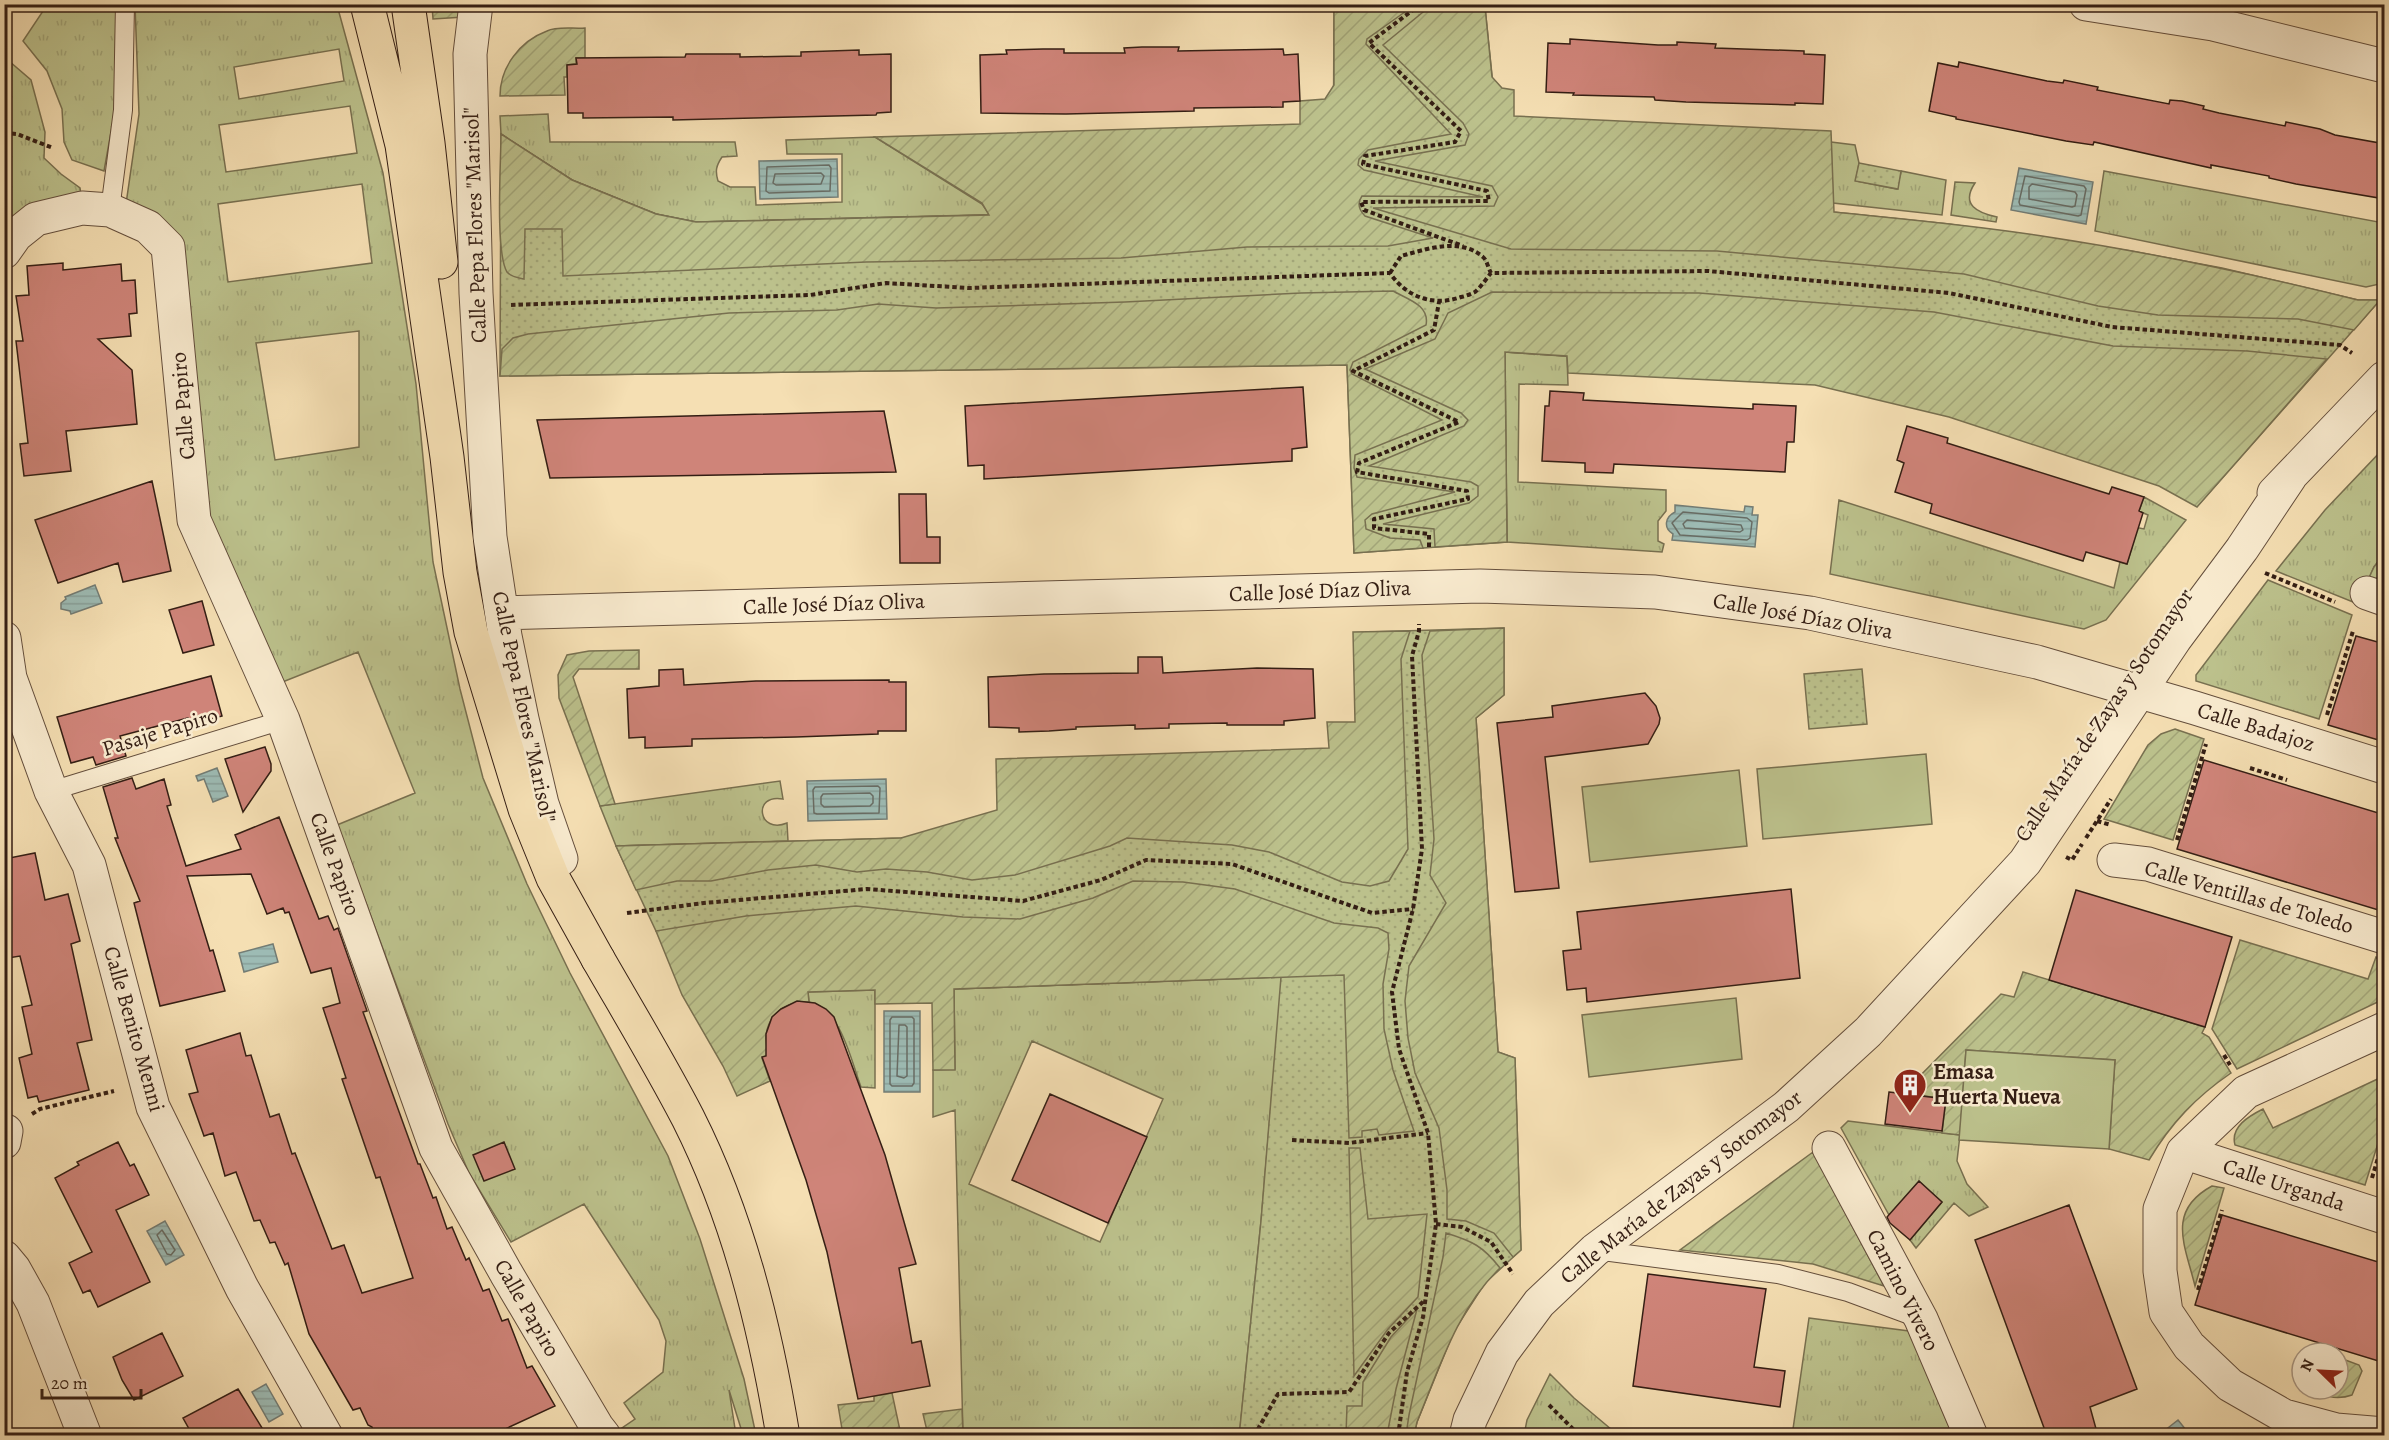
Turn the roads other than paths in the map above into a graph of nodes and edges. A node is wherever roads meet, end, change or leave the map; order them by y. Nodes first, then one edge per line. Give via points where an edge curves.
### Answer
1 (125, 4) edge
2 (367, 4) edge
3 (408, 4) edge
4 (476, 4) edge
5 (2086, 4) edge
6 (2385, 66) edge
7 (110, 210) junction
8 (4, 252) edge
9 (2385, 378) edge
10 (501, 614) junction
11 (471, 632) junction
12 (4, 638) edge
13 (2128, 688) junction
14 (283, 720) junction
15 (2385, 767) edge
16 (51, 791) junction
17 (2114, 860) dead end
18 (2385, 937) edge
19 (598, 958) junction
20 (2385, 1029) edge
21 (1829, 1148) dead end
22 (2183, 1152) junction
23 (2385, 1217) edge
24 (1595, 1250) junction
25 (4, 1257) edge
26 (1921, 1319) junction
27 (2272, 1426) edge
28 (592, 1433) edge
29 (2385, 1434) edge
30 (85, 1436) edge
31 (326, 1436) edge
32 (783, 1436) edge
33 (1467, 1436) edge
34 (1971, 1436) edge

1 - 7 lane via 123,110
2 - 11 main road via 402,145
3 - 11 main road via 447,315
4 - 10 street, Calle Pepa Flores "Marisol" via 470,54 476,293 490,537
5 - 6 street via 2213,24
7 - 8 street via 82,208 36,219 16,235
7 - 14 street, Calle Papiro via 148,227 168,247 194,520
9 - 13 street, Calle María de Zayas y Sotomayor via 2228,537 2157,627
10 - 13 street, Calle José Díaz Oliva via 1480,586 1655,592 1810,613 2037,662
10 - 19 street, Calle Pepa Flores "Marisol" via 542,804
11 - 19 main road via 525,809 553,878
12 - 16 street, Calle Benito Menni via 10,678
13 - 15 street, Calle Badajoz
13 - 24 street, Calle María de Zayas y Sotomayor via 1932,964 1868,1032 1786,1107
14 - 16 lane, Pasaje Papiro
14 - 28 street, Calle Papiro via 436,1148
16 - 31 street, Calle Benito Menni via 89,866 153,1107 242,1288
17 - 18 street, Calle Ventillas de Toledo via 2148,864
19 - 32 main road, Calle Pepa Flores "Marisol" via 688,1119 723,1200 750,1278
20 - 22 street via 2246,1092
21 - 26 street, Camino Vivero
22 - 23 street, Calle Urganda
22 - 27 street via 2160,1209 2160,1271 2166,1312 2189,1346
24 - 26 lane via 1778,1274 1848,1292
24 - 33 street, Calle María de Zayas y Sotomayor via 1539,1303 1502,1353 1470,1420
25 - 30 street via 33,1303
26 - 34 street, Camino Vivero
27 - 29 street

